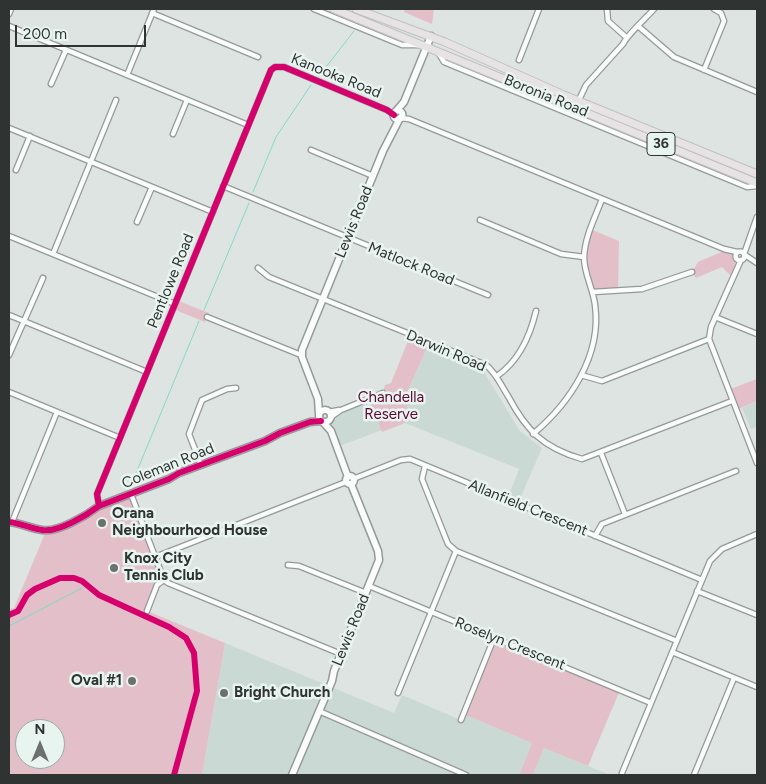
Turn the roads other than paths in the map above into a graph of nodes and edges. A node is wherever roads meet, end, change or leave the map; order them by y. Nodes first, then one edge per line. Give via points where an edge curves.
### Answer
1 (11, 9) edge
2 (319, 9) edge
3 (334, 9) edge
4 (356, 9) edge
5 (539, 9) edge
6 (607, 9) edge
7 (654, 9) edge
8 (717, 9) edge
9 (153, 11) edge
10 (9, 14) edge
11 (9, 26) edge
12 (638, 26) junction
13 (431, 36) junction
14 (626, 37) junction
15 (423, 46) junction
16 (66, 50) junction
17 (438, 52) junction
18 (258, 57) dead end
19 (520, 60) dead end
20 (276, 67) joint
21 (704, 70) junction
22 (127, 75) junction
23 (52, 84) dead end
24 (757, 92) edge
25 (116, 100) dead end
26 (187, 100) junction
27 (577, 104) junction
28 (399, 115) junction
29 (248, 125) junction
30 (9, 128) edge
31 (173, 134) dead end
32 (30, 136) junction
33 (311, 150) dead end
34 (91, 162) junction
35 (16, 170) dead end
36 (757, 174) edge
37 (373, 176) junction
38 (757, 185) edge
39 (223, 186) junction
40 (152, 187) junction
41 (602, 199) junction
42 (213, 212) junction
43 (757, 217) edge
44 (480, 220) dead end
45 (137, 222) dead end
46 (9, 236) edge
47 (348, 238) junction
48 (53, 254) junction
49 (740, 256) junction
50 (584, 257) junction
51 (755, 262) edge
52 (258, 268) dead end
53 (692, 272) dead end
54 (43, 278) dead end
55 (593, 292) junction
56 (488, 296) dead end
57 (323, 299) junction
58 (175, 304) junction
59 (536, 311) dead end
60 (9, 316) edge
61 (207, 317) dead end
62 (715, 317) junction
63 (24, 322) junction
64 (757, 334) edge
65 (709, 339) junction
66 (9, 355) edge
67 (301, 355) junction
68 (146, 372) junction
69 (581, 375) junction
70 (497, 376) junction
71 (236, 388) dead end
72 (9, 392) edge
73 (383, 393) dead end
74 (318, 399) junction
75 (732, 401) junction
76 (57, 412) junction
77 (329, 415) junction
78 (321, 418) junction
79 (331, 431) junction
80 (533, 434) junction
81 (120, 438) junction
82 (601, 453) junction
83 (757, 462) edge
84 (201, 465) junction
85 (425, 466) junction
86 (736, 471) dead end
87 (350, 480) junction
88 (130, 494) junction
89 (99, 506) junction
90 (625, 514) junction
91 (11, 522) edge
92 (757, 534) edge
93 (594, 536) junction
94 (456, 551) junction
95 (155, 557) junction
96 (288, 565) dead end
97 (164, 580) junction
98 (702, 580) junction
99 (369, 586) junction
100 (697, 590) junction
101 (366, 593) junction
102 (147, 611) dead end
103 (431, 612) junction
104 (757, 615) edge
105 (494, 638) junction
106 (676, 641) junction
107 (672, 652) junction
108 (340, 654) junction
109 (734, 678) junction
110 (757, 687) edge
111 (398, 693) dead end
112 (651, 703) junction
113 (319, 711) junction
114 (461, 720) dead end
115 (622, 773) dead end
116 (292, 775) edge
117 (466, 775) edge
118 (694, 775) edge

1 - 10 street
2 - 15 street via 402,45
3 - 15 main road, Boronia Road / 36
4 - 13 main road, Boronia Road / 36
5 - 19 street
6 - 14 street via 608,20
7 - 12 street
8 - 21 street via 723,15 723,23
9 - 18 street
9 - 22 street
11 - 16 street
12 - 14 street
12 - 21 street via 671,55
13 - 15 street, Lewis Road
13 - 27 main road, Boronia Road / 36
14 - 27 street via 584,88
15 - 17 main road, Boronia Road / 36
15 - 28 street, Lewis Road
16 - 22 street
16 - 23 street
17 - 27 main road, Boronia Road / 36
17 - 38 street via 444,62 747,187
20 - 28 street, Kanooka Road via 284,67
20 - 29 street, Pentlowe Road via 270,71
21 - 24 street
22 - 26 street
25 - 34 street
26 - 29 street
26 - 31 street
27 - 36 main road, Boronia Road / 36
27 - 38 main road, Boronia Road / 36
28 - 37 street, Lewis Road
28 - 41 street, Kanooka Road
29 - 39 street, Pentlowe Road
30 - 32 street
32 - 34 street
32 - 35 street
33 - 37 street
34 - 40 street
34 - 48 street
37 - 47 street, Lewis Road
39 - 42 street, Pentlowe Road
39 - 47 street, Matlock Road
40 - 42 street
40 - 45 street
41 - 49 street, Kanooka Road
41 - 50 street via 589,232
42 - 58 street, Pentlowe Road
43 - 49 street
44 - 50 street via 561,254
46 - 48 street
47 - 56 street, Matlock Road
47 - 57 street, Lewis Road
48 - 58 street
49 - 51 street, Kanooka Road
49 - 62 street
50 - 55 street
52 - 57 street, Darwin Road via 269,277
53 - 55 street via 642,289
54 - 63 street
55 - 69 street via 596,328
57 - 67 street, Lewis Road
57 - 70 street, Darwin Road via 482,363
58 - 68 street, Pentlowe Road
59 - 70 street via 520,351
60 - 63 street
61 - 67 street
62 - 64 street
62 - 65 street
63 - 66 street
63 - 68 street
65 - 69 street via 602,381
65 - 75 street
67 - 74 street
68 - 81 street, Pentlowe Road
69 - 80 street via 561,407
70 - 80 street, Darwin Road via 521,420
71 - 84 street via 202,400 189,434
72 - 76 street
73 - 77 street
74 - 77 street
74 - 78 street
75 - 82 street, Darwin Road
75 - 83 street
76 - 81 street
76 - 91 street
77 - 78 street
77 - 78 street via 322,411
77 - 79 street, Lewis Road
78 - 79 street, Lewis Road
78 - 84 street, Coleman Road
79 - 87 street, Lewis Road
80 - 82 street, Darwin Road via 582,459
81 - 89 street, Pentlowe Road via 96,496
82 - 90 street
84 - 88 street, Coleman Road
85 - 87 street, Allanfield Crescent via 404,459
85 - 93 street, Allanfield Crescent
85 - 94 street via 422,479 448,544
86 - 90 street
87 - 95 street, Allanfield Crescent
87 - 99 street, Lewis Road via 378,553 378,563
88 - 89 street, Coleman Road
88 - 95 street
89 - 91 street, Coleman Road via 93,512 52,530 22,527
90 - 93 street via 600,525
92 - 98 street via 718,551 711,558
93 - 98 street, Allanfield Crescent
94 - 103 street
94 - 106 street
95 - 97 street
96 - 101 street via 299,566
97 - 102 street via 157,585
97 - 108 street
98 - 100 street
99 - 101 street, Lewis Road
99 - 103 street, Roselyn Crescent
100 - 104 street
100 - 106 street
101 - 108 street, Lewis Road
103 - 105 street, Roselyn Crescent
103 - 111 street
105 - 112 street, Roselyn Crescent
105 - 114 street
106 - 107 street
107 - 109 street
107 - 112 street
108 - 113 street, Lewis Road
109 - 110 street
109 - 118 street
112 - 115 street
113 - 116 street, Lewis Road
113 - 117 street

